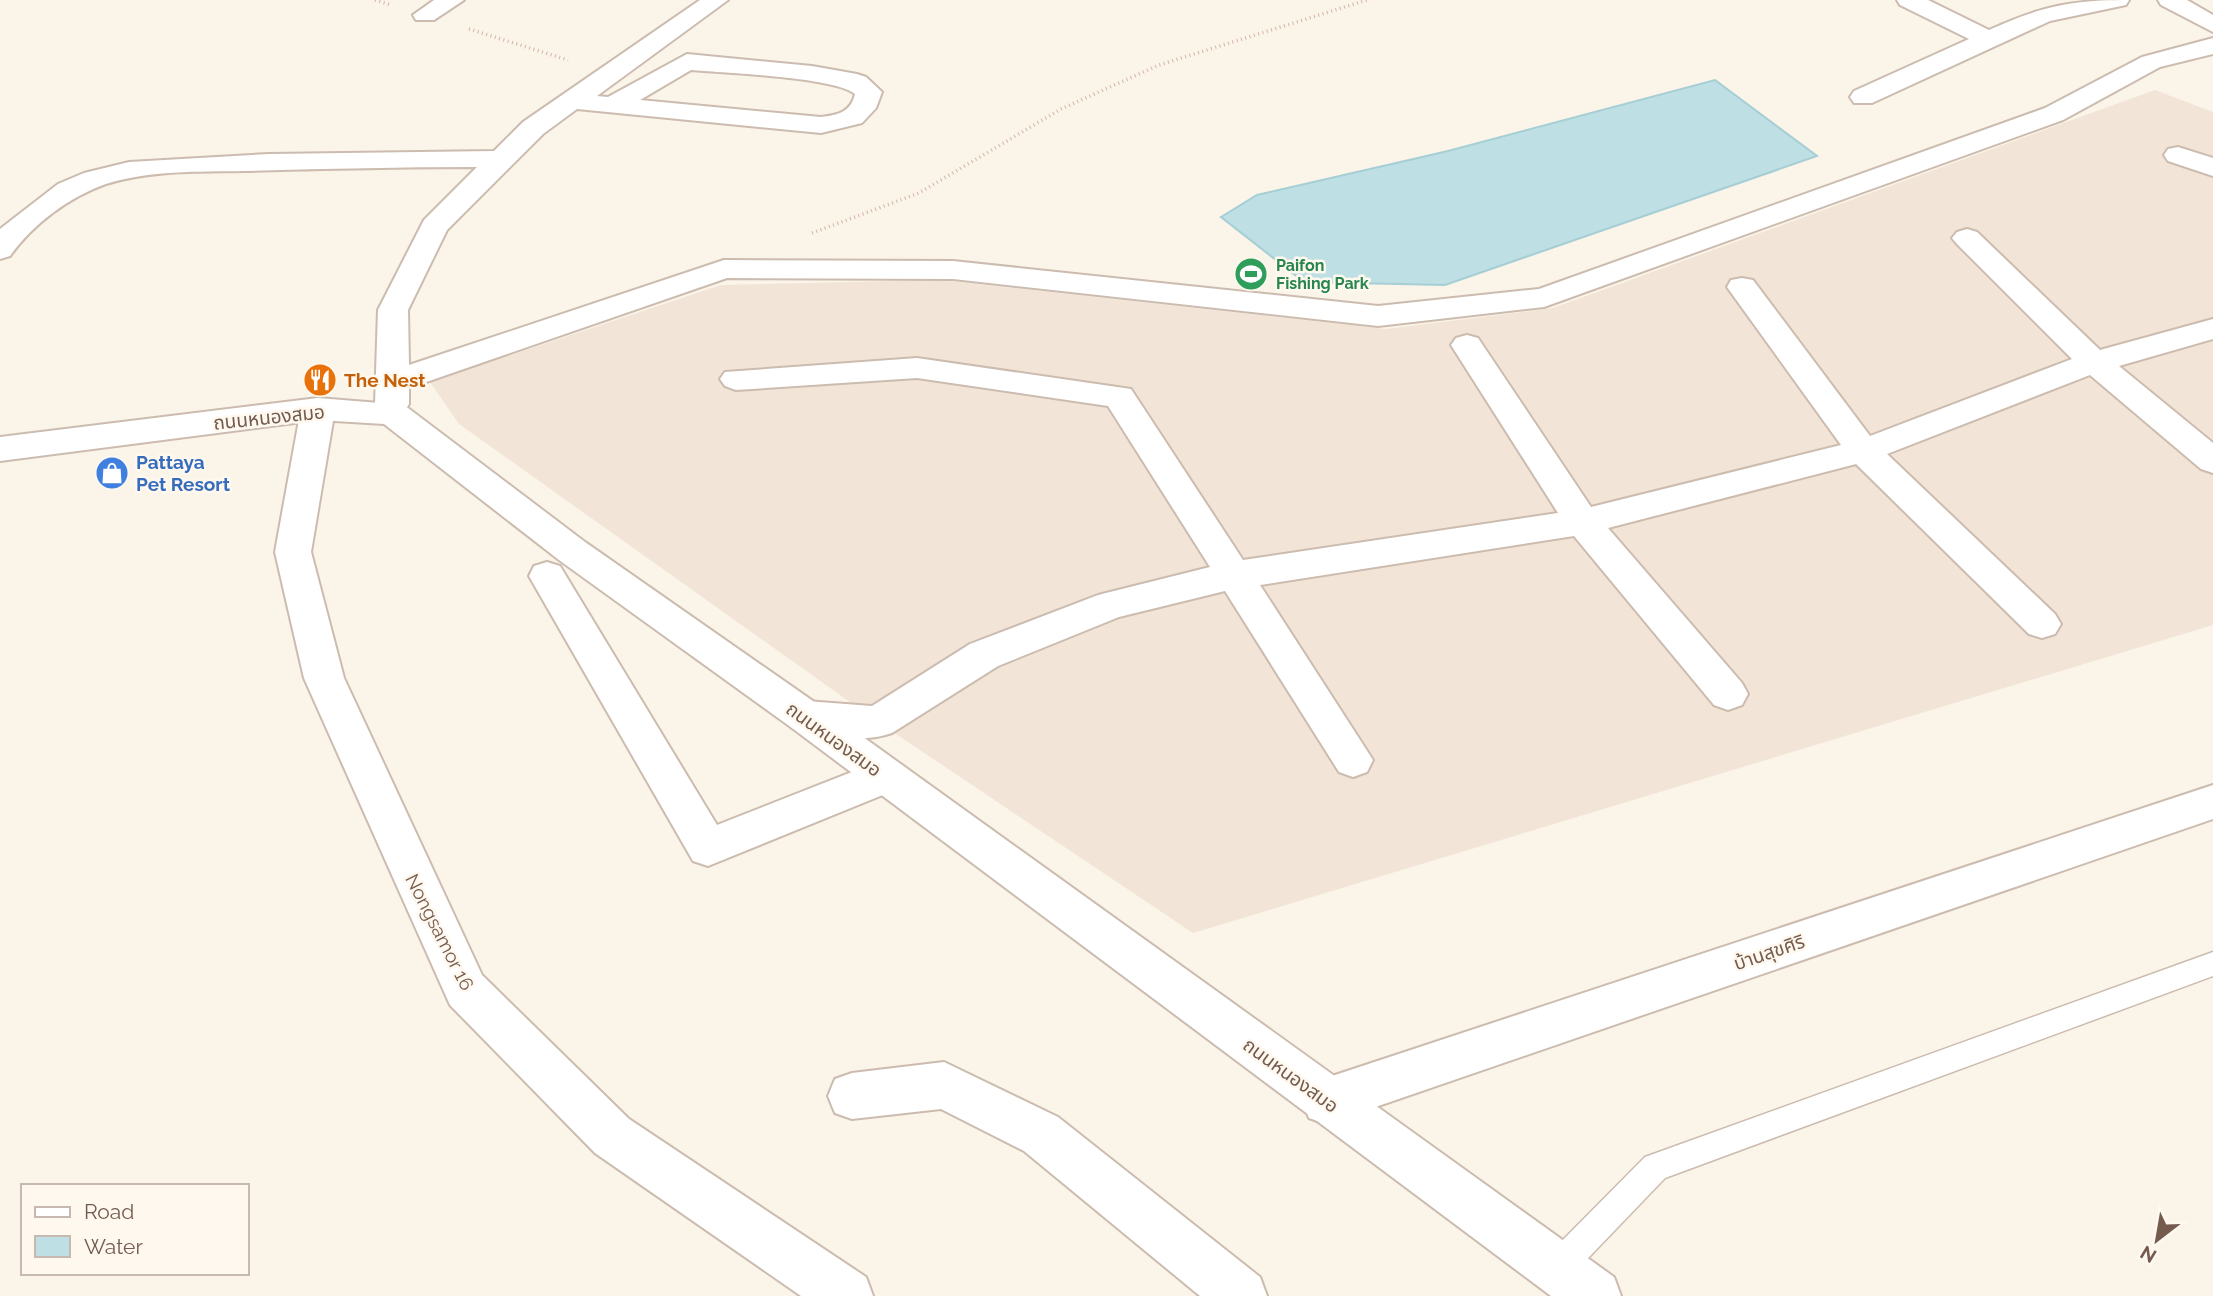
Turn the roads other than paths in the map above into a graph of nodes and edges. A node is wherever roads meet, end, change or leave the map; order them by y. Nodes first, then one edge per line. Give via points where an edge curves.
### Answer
1 (452, 0) edge
2 (716, 0) edge
3 (1909, 0) edge
4 (2117, 0) edge
5 (2169, 0) edge
6 (425, 16) road end
7 (2213, 25) edge
8 (1989, 40) junction
9 (2213, 46) edge
10 (1863, 97) dead end
11 (571, 100) junction
12 (614, 104) junction
13 (2178, 155) dead end
14 (501, 159) junction
15 (2213, 168) edge
16 (1967, 238) dead end
17 (0, 250) edge
18 (1742, 287) dead end
19 (2213, 328) edge
20 (1467, 345) dead end
21 (2094, 362) junction
22 (736, 379) dead end
23 (392, 398) junction
24 (318, 409) junction
25 (0, 449) edge
26 (1863, 451) junction
27 (2213, 461) edge
28 (1582, 522) junction
29 (1235, 575) junction
30 (547, 576) dead end
31 (2042, 624) dead end
32 (1728, 694) dead end
33 (806, 718) junction
34 (1353, 760) dead end
35 (885, 776) junction
36 (2213, 802) edge
37 (2213, 964) edge
38 (852, 1096) dead end
39 (1326, 1101) junction
40 (1557, 1268) junction
41 (847, 1296) edge
42 (1241, 1296) edge
43 (1595, 1296) edge

1 - 6 street
2 - 11 street
3 - 8 street
4 - 8 street via 2043,15
5 - 7 street
8 - 10 street
9 - 23 street via 2151,62 2054,114 1544,298 1378,316 953,270 724,270
11 - 12 street
11 - 14 street
12 - 12 street via 821,125 856,116 866,107 869,92 857,82 812,74 687,62
13 - 15 street
14 - 17 street via 362,158 119,172 93,179 47,204 3,242
14 - 23 street via 434,226 393,310
16 - 21 street
18 - 26 street
19 - 21 street
20 - 28 street
21 - 26 street
21 - 27 street
22 - 29 street via 917,368 1119,397
23 - 24 street, ถนนหนองสมอ
23 - 33 street, ถนนหนองสมอ via 572,551
24 - 25 street, ถนนหนองสมอ
24 - 41 street, Nongsamor 16 via 293,552 324,678 466,990 612,1136
26 - 28 street
26 - 31 street
28 - 29 street
28 - 32 street
29 - 33 street via 1111,605 984,656 878,722
29 - 34 street
30 - 35 street via 708,848
33 - 35 street, ถนนหนองสมอ
35 - 39 street, ถนนหนองสมอ
36 - 39 street, บ้านสุขศิริ
37 - 40 lane via 1655,1167
38 - 42 street via 944,1085 1041,1134
39 - 40 street, ถนนหนองสมอ
40 - 43 street, ถนนหนองสมอ

